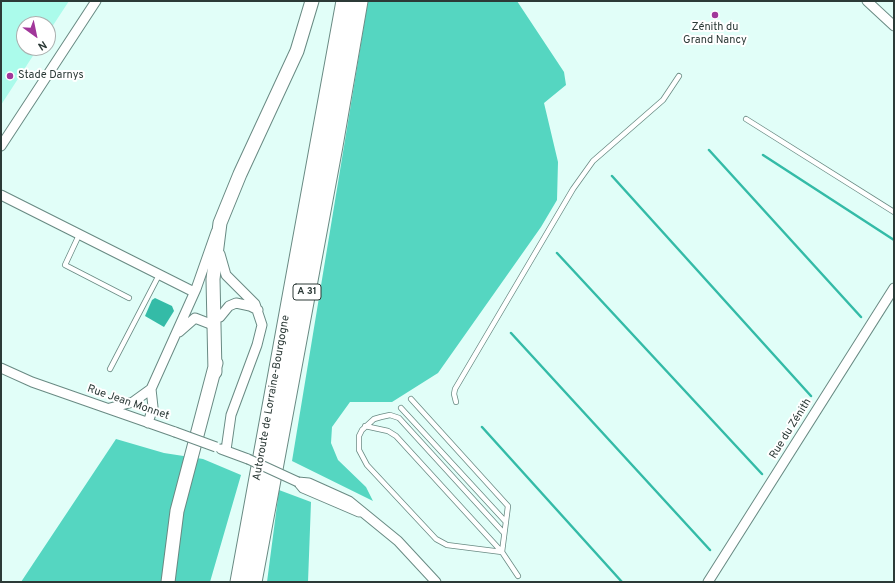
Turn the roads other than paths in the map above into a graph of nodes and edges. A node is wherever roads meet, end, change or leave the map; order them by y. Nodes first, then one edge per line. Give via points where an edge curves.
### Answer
1 (96, 1) edge
2 (312, 1) edge
3 (346, 1) edge
4 (359, 1) edge
5 (867, 1) edge
6 (894, 26) edge
7 (679, 76) dead end
8 (746, 119) dead end
9 (1, 146) edge
10 (1, 196) edge
11 (894, 212) edge
12 (222, 218) junction
13 (79, 235) junction
14 (220, 254) junction
15 (159, 275) junction
16 (894, 288) edge
17 (194, 292) junction
18 (129, 298) dead end
19 (258, 310) junction
20 (216, 314) junction
21 (195, 318) junction
22 (173, 339) junction
23 (1, 368) edge
24 (110, 369) dead end
25 (151, 389) junction
26 (411, 399) dead end
27 (456, 402) dead end
28 (108, 408) junction
29 (401, 408) dead end
30 (148, 423) junction
31 (365, 426) junction
32 (226, 450) junction
33 (506, 521) junction
34 (503, 532) junction
35 (502, 552) junction
36 (426, 571) junction
37 (518, 576) dead end
38 (168, 582) edge
39 (238, 582) edge
40 (253, 582) edge
41 (431, 582) edge
42 (436, 582) edge
43 (708, 582) edge

1 - 9 street
2 - 12 street via 296,51
3 - 39 highway, Autoroute de Lorraine-Bourgogne / A 31
4 - 40 highway, Autoroute de Lorraine-Bourgogne / A 31
5 - 6 street
7 - 27 lane via 663,100 592,161 455,389
8 - 11 lane
10 - 13 street
12 - 14 street
12 - 17 street
12 - 20 street via 213,279
13 - 15 street
13 - 18 lane via 65,265
14 - 19 street via 226,275 252,300
14 - 20 street
15 - 17 street
15 - 24 lane
16 - 43 street, Rue du Zénith
17 - 22 street
19 - 20 street via 236,303
19 - 32 street via 261,321 260,337 231,415
20 - 21 street
20 - 21 street
20 - 38 street via 219,350 177,511
21 - 22 street
22 - 25 street
23 - 28 street, Rue Jean Monnet via 32,382
25 - 28 street via 133,402
25 - 30 street via 153,406
26 - 33 lane via 508,506
28 - 30 street, Rue Jean Monnet
29 - 33 lane
30 - 32 street, Rue Jean Monnet, bridge
31 - 34 lane via 381,417 390,415 399,418
31 - 35 lane via 388,431 396,436
31 - 35 lane via 358,443 367,465 436,540 447,546
32 - 36 street, Rue Jean Monnet, bridge via 349,501 398,541
33 - 34 lane
34 - 35 lane
35 - 37 lane
36 - 41 street
36 - 42 street

